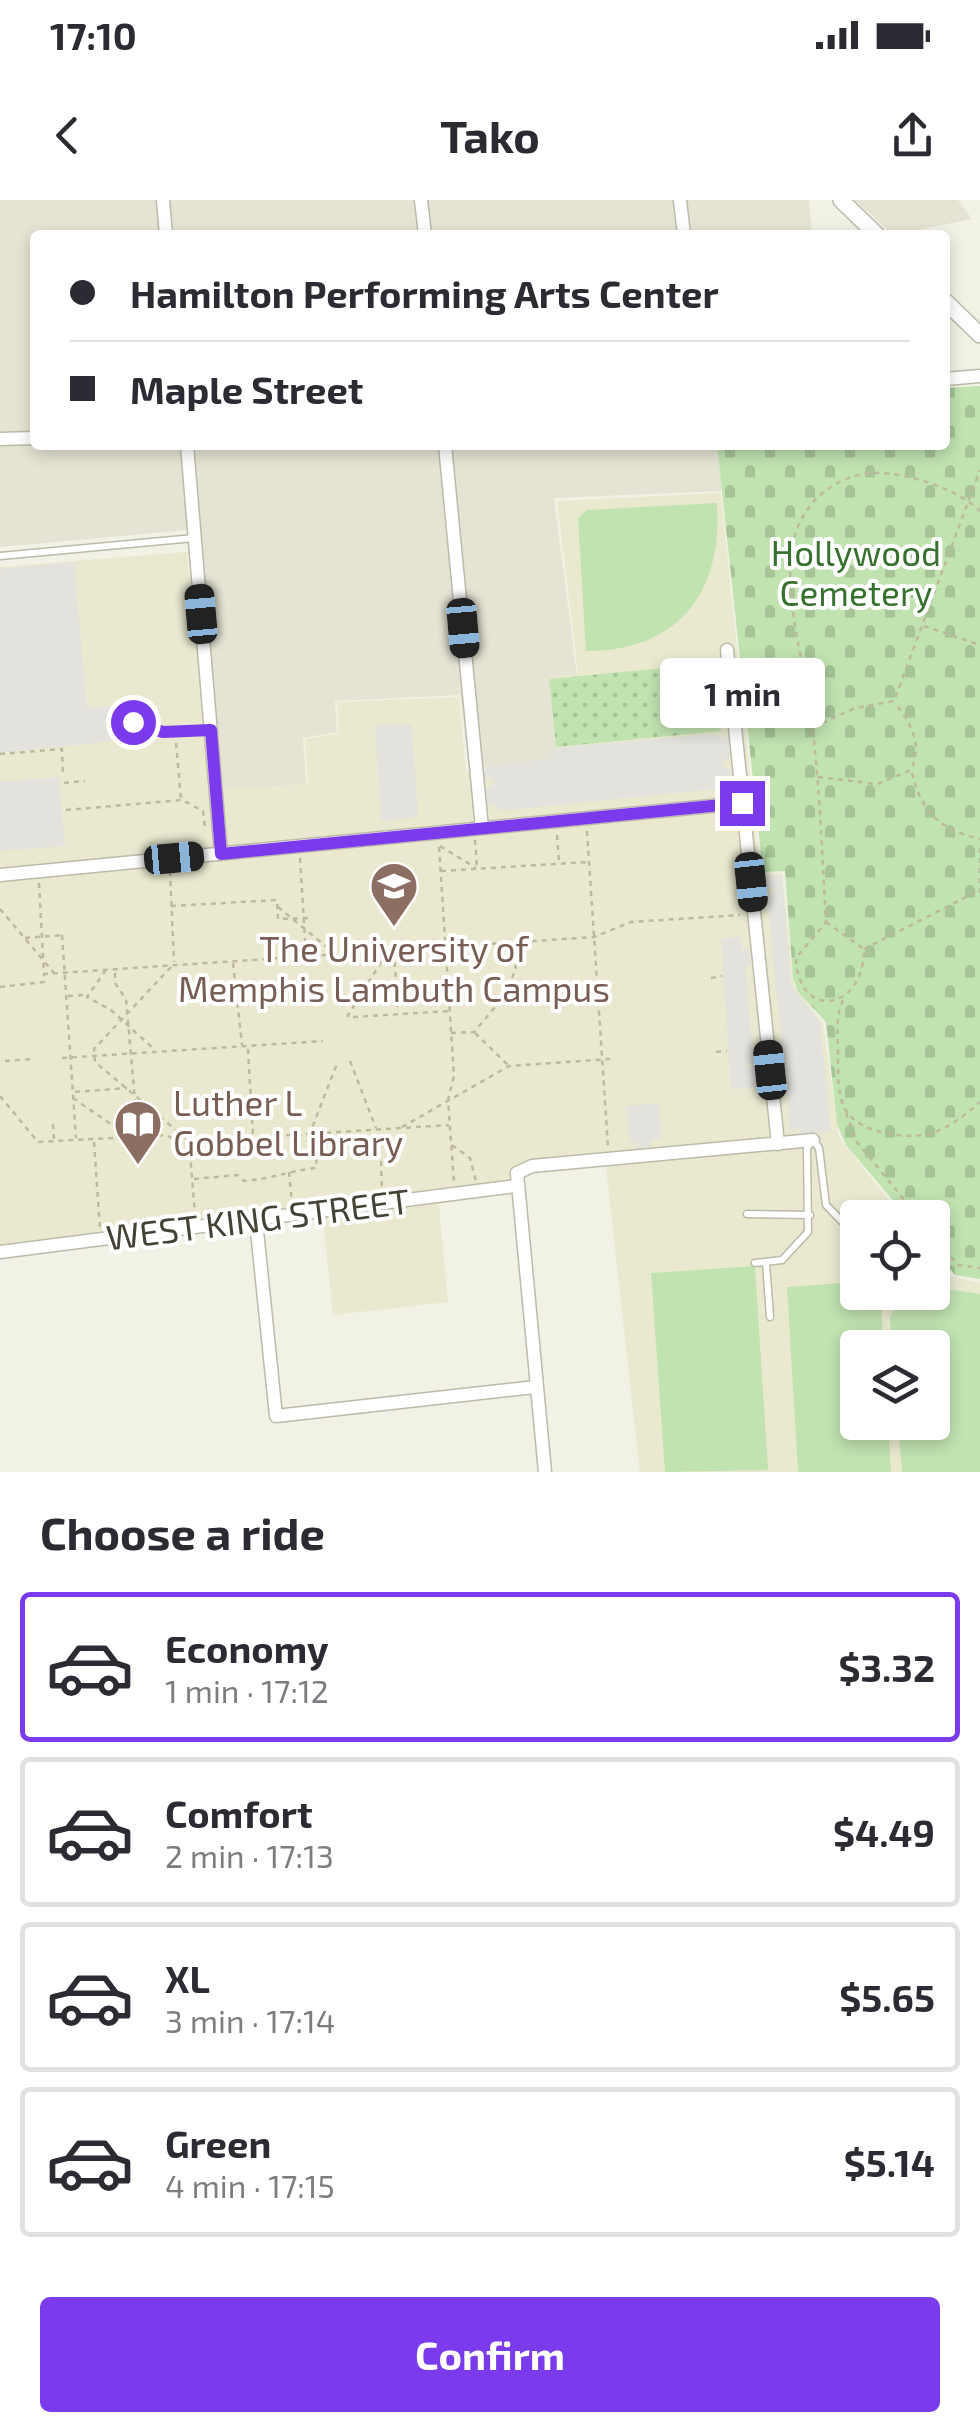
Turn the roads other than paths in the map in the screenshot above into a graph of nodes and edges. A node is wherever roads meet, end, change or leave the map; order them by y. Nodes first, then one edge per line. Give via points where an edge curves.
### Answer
1 (163, 200) edge
2 (421, 200) edge
3 (680, 200) edge
4 (841, 200) edge
5 (166, 230) edge
6 (424, 230) edge
7 (683, 230) edge
8 (873, 230) edge
9 (950, 305) edge
10 (980, 334) edge
11 (980, 376) edge
12 (950, 378) edge
13 (30, 438) edge
14 (0, 439) edge
15 (187, 450) edge
16 (445, 450) edge
17 (195, 538) junction
18 (0, 556) edge
19 (727, 650) dead end
20 (133, 722) dead end
21 (211, 730) junction
22 (742, 803) junction
23 (479, 834) junction
24 (221, 854) junction
25 (0, 875) edge
26 (813, 1140) junction
27 (778, 1144) junction
28 (516, 1186) junction
29 (824, 1190) junction
30 (811, 1191) junction
31 (748, 1214) dead end
32 (810, 1215) junction
33 (840, 1221) edge
34 (256, 1222) junction
35 (0, 1252) edge
36 (766, 1263) junction
37 (755, 1264) dead end
38 (770, 1316) dead end
39 (535, 1388) junction
40 (545, 1472) edge

1 - 5 street
2 - 6 street
3 - 7 street
4 - 8 street
9 - 10 street
11 - 12 street
13 - 14 street
15 - 17 street
16 - 23 street
17 - 18 lane
17 - 21 street
19 - 22 street
20 - 21 lane via 163,732
21 - 24 street
22 - 23 street
22 - 27 street
23 - 24 street
24 - 25 street
26 - 27 street
26 - 29 lane
26 - 30 lane
27 - 28 street via 532,1166 517,1173
28 - 34 street, WEST KING STREET
28 - 39 street
29 - 30 lane
29 - 33 lane
30 - 32 lane
31 - 32 lane
32 - 36 lane via 803,1242 782,1260
34 - 35 street, WEST KING STREET
34 - 39 street via 276,1416
36 - 37 lane
36 - 38 lane
39 - 40 street

